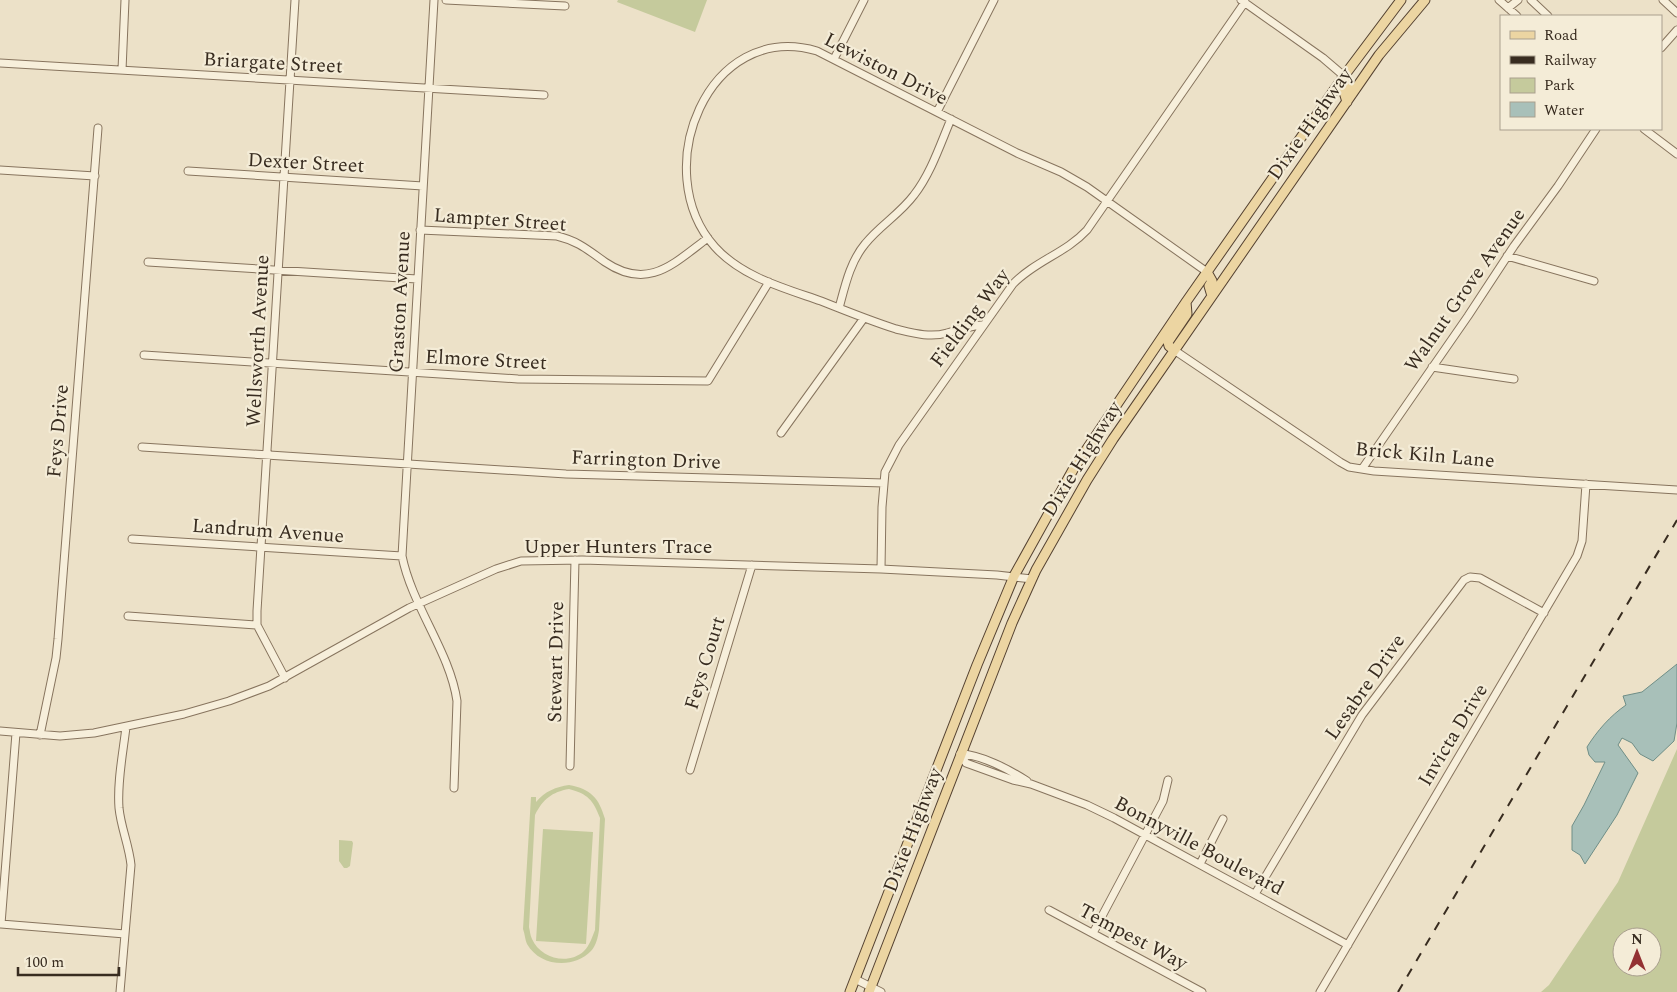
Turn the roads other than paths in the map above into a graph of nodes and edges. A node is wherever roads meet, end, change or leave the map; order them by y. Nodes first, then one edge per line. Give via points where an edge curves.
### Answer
1 (124, 0) edge
2 (295, 0) edge
3 (434, 0) edge
4 (446, 0) edge
5 (864, 0) edge
6 (994, 0) edge
7 (1401, 0) edge
8 (1424, 0) edge
9 (1499, 0) edge
10 (1518, 0) edge
11 (1531, 0) edge
12 (1663, 0) edge
13 (1243, 1) edge
14 (565, 6) dead end
15 (1508, 8) junction
16 (1677, 13) edge
17 (1516, 15) edge
18 (1547, 15) edge
19 (1677, 30) edge
20 (1662, 47) edge
21 (834, 59) junction
22 (0, 63) edge
23 (122, 70) junction
24 (1344, 76) junction
25 (290, 80) junction
26 (429, 89) junction
27 (544, 95) dead end
28 (1347, 102) junction
29 (937, 112) junction
30 (951, 119) junction
31 (98, 128) dead end
32 (1595, 130) edge
33 (1645, 130) edge
34 (1677, 154) edge
35 (0, 170) edge
36 (188, 171) dead end
37 (95, 176) junction
38 (284, 178) junction
39 (423, 186) junction
40 (1108, 201) junction
41 (420, 230) junction
42 (708, 238) junction
43 (1507, 256) junction
44 (148, 262) dead end
45 (279, 270) junction
46 (1207, 272) junction
47 (417, 279) junction
48 (1594, 281) dead end
49 (769, 282) junction
50 (1212, 296) junction
51 (1186, 302) junction
52 (839, 308) junction
53 (864, 318) junction
54 (982, 325) junction
55 (1174, 350) junction
56 (144, 355) dead end
57 (273, 362) junction
58 (1432, 367) junction
59 (412, 372) junction
60 (1514, 378) dead end
61 (781, 434) dead end
62 (142, 448) dead end
63 (268, 456) junction
64 (406, 464) junction
65 (1362, 469) junction
66 (884, 483) junction
67 (1586, 484) junction
68 (1677, 490) edge
69 (132, 539) dead end
70 (262, 548) junction
71 (402, 556) junction
72 (575, 560) junction
73 (752, 565) junction
74 (881, 569) junction
75 (1014, 576) junction
76 (1032, 579) junction
77 (419, 604) junction
78 (1544, 613) junction
79 (128, 616) dead end
80 (257, 624) junction
81 (285, 678) junction
82 (957, 716) junction
83 (126, 727) junction
84 (0, 731) edge
85 (16, 733) junction
86 (40, 735) junction
87 (960, 754) junction
88 (570, 766) dead end
89 (690, 770) dead end
90 (1168, 780) dead end
91 (454, 788) dead end
92 (1223, 820) dead end
93 (1145, 835) junction
94 (1200, 864) junction
95 (1255, 894) junction
96 (1049, 910) dead end
97 (1, 924) edge
98 (1093, 933) junction
99 (125, 934) junction
100 (1348, 945) junction
101 (855, 979) junction
102 (871, 989) edge
103 (120, 992) edge
104 (850, 992) edge
105 (881, 992) edge
106 (1202, 992) edge
107 (1320, 992) edge

1 - 23 street
2 - 25 street, Wellsworth Avenue
3 - 26 street, Graston Avenue
4 - 14 street
5 - 21 street
6 - 29 street
7 - 24 main road, Dixie Highway
8 - 28 main road, Dixie Highway via 1388,43
9 - 15 street
10 - 15 street
11 - 18 street
12 - 16 street
13 - 24 street
13 - 40 street, Fielding Way
15 - 17 street
19 - 20 street
21 - 29 street, Lewiston Drive
21 - 42 street, Lewiston Drive via 805,48 768,49 731,68 707,95 690,131 686,180 692,208
22 - 23 street, Briargate Street
23 - 25 street, Briargate Street
24 - 28 main road via 1349,84 1344,92
24 - 46 main road, Dixie Highway
25 - 26 street, Briargate Street
25 - 38 street, Wellsworth Avenue
26 - 27 street, Briargate Street
26 - 39 street, Graston Avenue
28 - 50 main road, Dixie Highway
29 - 30 street, Lewiston Drive
30 - 40 street, Lewiston Drive via 1071,177
30 - 52 street via 924,180 913,196 870,238 856,258
31 - 37 street, Feys Drive
32 - 43 street, Walnut Grove Avenue
33 - 34 street
35 - 37 street
36 - 38 street, Dexter Street
37 - 86 street, Feys Drive via 58,639
38 - 39 street, Dexter Street
38 - 45 street, Wellsworth Avenue
39 - 41 street, Graston Avenue
40 - 46 street, Lewiston Drive
40 - 54 street, Fielding Way via 1073,244 1036,265 1012,284
41 - 42 street, Lampter Street via 557,236 582,245 621,271 642,276 665,269
41 - 47 street, Graston Avenue
42 - 49 street, Lewiston Drive via 733,264
43 - 48 street
43 - 58 street, Walnut Grove Avenue
44 - 45 street
45 - 47 street
45 - 57 street, Wellsworth Avenue
46 - 50 main road via 1212,281 1209,286
46 - 51 main road, Dixie Highway
47 - 59 street, Graston Avenue
49 - 52 street, Lewiston Drive
49 - 59 street, Elmore Street via 708,382 518,379
50 - 55 main road, Dixie Highway
51 - 55 main road via 1187,314 1168,342
51 - 75 main road, Dixie Highway via 1079,460
52 - 53 street, Lewiston Drive
53 - 54 street, Lewiston Drive via 914,334 930,335
53 - 61 street
54 - 66 street, Fielding Way via 893,454
55 - 65 street, Brick Kiln Lane via 1319,449 1349,467
55 - 76 main road, Dixie Highway via 1087,480
56 - 57 street, Elmore Street
57 - 59 street, Elmore Street
57 - 63 street, Wellsworth Avenue
58 - 60 street
58 - 65 street, Walnut Grove Avenue
59 - 64 street, Graston Avenue
62 - 63 street, Farrington Drive
63 - 64 street, Farrington Drive
63 - 70 street, Wellsworth Avenue
64 - 66 street, Farrington Drive via 624,476
64 - 71 street, Graston Avenue
65 - 67 street, Brick Kiln Lane
66 - 74 street, Fielding Way
67 - 68 street, Brick Kiln Lane
67 - 78 street, Invicta Drive via 1580,551
69 - 70 street, Landrum Avenue
70 - 71 street, Landrum Avenue
70 - 80 street, Wellsworth Avenue
71 - 77 street, Graston Avenue via 409,584
72 - 73 street, Upper Hunters Trace
72 - 77 street, Upper Hunters Trace via 510,563
72 - 88 street, Stewart Drive
73 - 74 street, Upper Hunters Trace
73 - 89 street, Feys Court
74 - 75 street, Upper Hunters Trace
75 - 76 street, Upper Hunters Trace
75 - 82 main road, Dixie Highway
76 - 87 main road, Dixie Highway
77 - 81 street, Upper Hunters Trace
77 - 91 street, Graston Avenue via 450,674 457,701
78 - 95 street, Lesabre Drive via 1480,578 1464,580 1362,715
78 - 100 street, Invicta Drive
79 - 80 street
80 - 81 street
81 - 83 street, Upper Hunters Trace via 229,702
82 - 87 main road via 952,742
82 - 101 main road, Dixie Highway
83 - 86 street, Upper Hunters Trace via 77,735
83 - 99 street via 119,808 131,865
84 - 85 street, Upper Hunters Trace
85 - 86 street, Upper Hunters Trace
85 - 97 street
87 - 93 street, Bonnyville Boulevard via 970,754 1015,773 1031,784 1087,805
87 - 102 main road, Dixie Highway
90 - 93 street via 1163,801
92 - 94 street
93 - 94 street, Bonnyville Boulevard
93 - 98 street
94 - 95 street, Bonnyville Boulevard
95 - 100 street, Bonnyville Boulevard
96 - 98 street, Tempest Way
97 - 99 street
98 - 106 street, Tempest Way
99 - 103 street
100 - 107 street, Invicta Drive
101 - 102 street
101 - 104 main road, Dixie Highway
102 - 105 street

